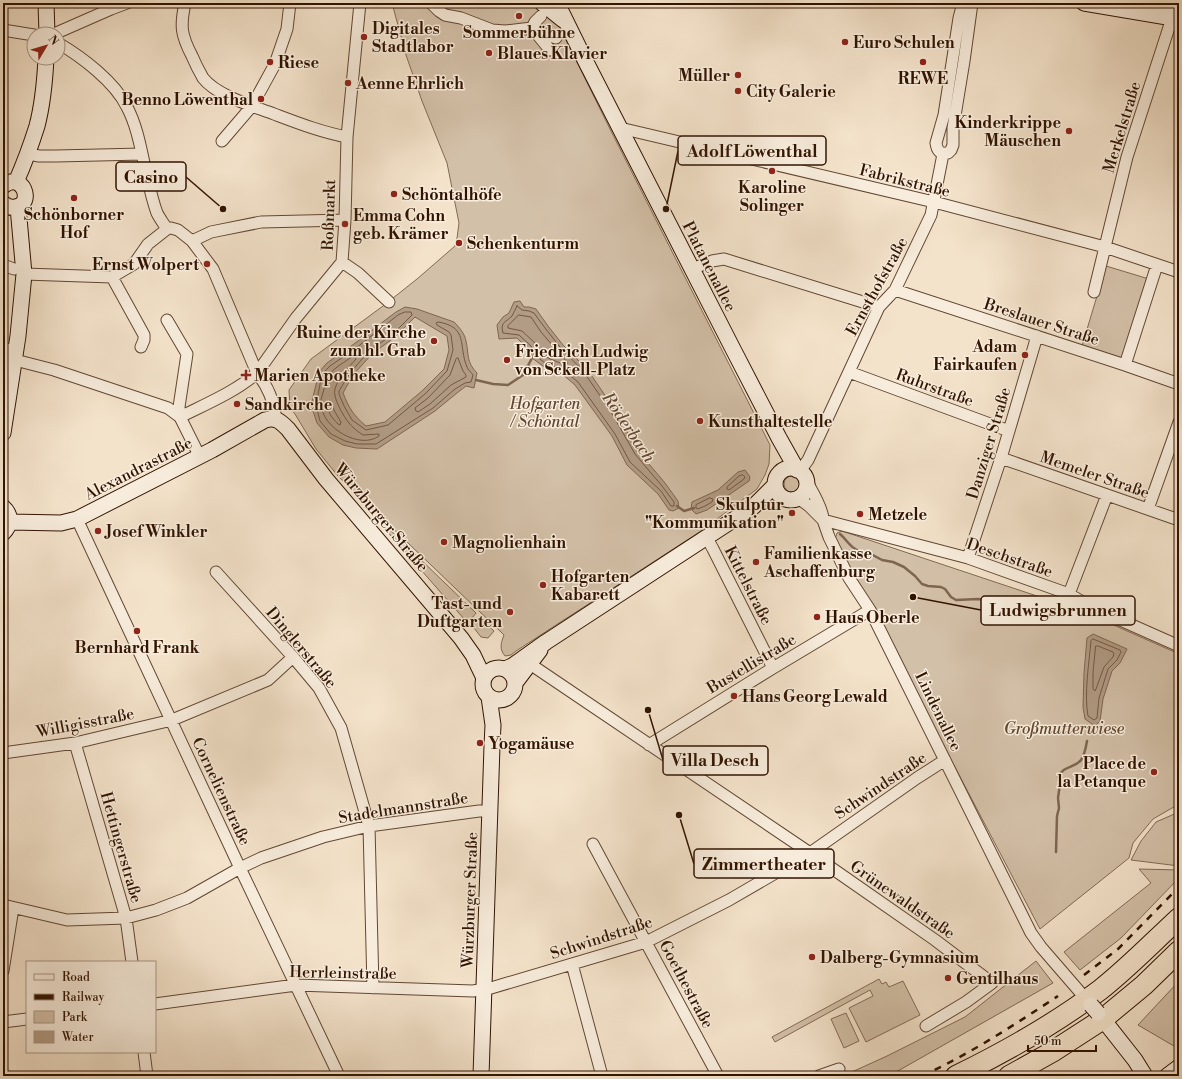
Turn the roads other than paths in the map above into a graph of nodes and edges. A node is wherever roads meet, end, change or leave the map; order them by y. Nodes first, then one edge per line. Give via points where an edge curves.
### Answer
1 (46, 3) edge
2 (127, 3) edge
3 (185, 3) edge
4 (290, 3) edge
5 (360, 3) edge
6 (431, 3) edge
7 (557, 3) edge
8 (954, 3) edge
9 (963, 3) edge
10 (972, 3) edge
11 (1084, 3) edge
12 (1148, 3) edge
13 (111, 6) edge
14 (542, 10) edge
15 (1177, 15) edge
16 (959, 18) junction
17 (566, 24) junction
18 (47, 26) edge
19 (66, 28) edge
20 (3, 30) edge
21 (534, 30) junction
22 (26, 34) edge
23 (556, 38) dead end
24 (66, 48) edge
25 (550, 50) dead end
26 (45, 66) edge
27 (252, 106) junction
28 (620, 128) junction
29 (347, 137) junction
30 (222, 142) dead end
31 (28, 154) junction
32 (142, 154) junction
33 (943, 154) junction
34 (9, 184) edge
35 (934, 202) junction
36 (7, 206) edge
37 (345, 220) junction
38 (167, 229) junction
39 (192, 241) junction
40 (1104, 247) junction
41 (342, 262) junction
42 (1157, 265) junction
43 (3, 266) edge
44 (692, 269) junction
45 (19, 272) junction
46 (1179, 272) edge
47 (112, 277) junction
48 (895, 290) junction
49 (1094, 292) dead end
50 (389, 302) dead end
51 (879, 307) junction
52 (167, 320) dead end
53 (1037, 336) junction
54 (141, 347) dead end
55 (11, 353) edge
56 (1125, 365) junction
57 (849, 372) junction
58 (257, 373) junction
59 (1179, 384) edge
60 (180, 418) junction
61 (276, 419) junction
62 (1179, 422) edge
63 (1009, 431) junction
64 (3, 433) edge
65 (779, 438) junction
66 (200, 457) junction
67 (1001, 458) junction
68 (802, 474) junction
69 (777, 480) junction
70 (1107, 495) junction
71 (791, 498) junction
72 (3, 507) edge
73 (753, 507) junction
74 (1148, 509) junction
75 (77, 519) junction
76 (823, 520) junction
77 (1179, 520) edge
78 (6, 528) edge
79 (707, 538) junction
80 (968, 558) junction
81 (216, 572) dead end
82 (1069, 594) junction
83 (870, 610) junction
84 (461, 638) junction
85 (546, 642) junction
86 (1179, 646) edge
87 (293, 657) junction
88 (536, 668) dead end
89 (773, 668) junction
90 (501, 669) junction
91 (484, 678) junction
92 (515, 683) junction
93 (489, 697) junction
94 (505, 699) junction
95 (172, 720) junction
96 (493, 725) junction
97 (75, 743) junction
98 (649, 744) junction
99 (3, 752) edge
100 (945, 760) junction
101 (491, 811) junction
102 (369, 826) junction
103 (593, 844) dead end
104 (810, 853) junction
105 (240, 868) junction
106 (8, 906) edge
107 (126, 918) junction
108 (1179, 918) edge
109 (1179, 934) edge
110 (646, 942) junction
111 (1179, 951) edge
112 (132, 961) edge
113 (572, 964) junction
114 (3, 971) edge
115 (296, 985) junction
116 (374, 988) junction
117 (483, 990) junction
118 (156, 1004) edge
119 (1094, 1009) junction
120 (26, 1019) edge
121 (3, 1022) edge
122 (926, 1026) dead end
123 (144, 1053) edge
124 (1179, 1067) edge
125 (840, 1069) dead end
126 (147, 1076) edge
127 (339, 1076) edge
128 (481, 1076) edge
129 (602, 1076) edge
130 (718, 1076) edge
131 (819, 1076) edge
132 (956, 1076) edge
133 (982, 1076) edge
134 (1009, 1076) edge
135 (1145, 1076) edge
136 (1167, 1076) edge

1 - 18 main road
2 - 13 street
3 - 27 street via 182,29 188,48 204,79 229,97
4 - 27 street via 287,29 281,48
5 - 29 street, Roßmarkt
6 - 21 street via 444,15 461,18 492,30
7 - 17 main road, Platanenallee
8 - 16 street
9 - 16 street, Ernsthofstraße
10 - 33 street, Ernsthofstraße via 952,134 953,145 948,153
11 - 15 main road
12 - 15 main road
13 - 19 street
14 - 17 main road
14 - 21 street via 535,22
15 - 40 street, Merkelstraße via 1128,157
16 - 33 street, Ernsthofstraße via 944,115 936,143 936,148
17 - 28 main road, Platanenallee
20 - 22 street
21 - 23 street
21 - 25 street
24 - 32 street via 81,58 114,88 127,106
26 - 31 main road via 40,113
27 - 29 street via 327,133
27 - 30 street
28 - 35 street, Fabrikstraße
28 - 44 main road, Platanenallee
29 - 37 street, Roßmarkt
31 - 32 street
31 - 34 main road
32 - 38 street via 157,214
33 - 35 street, Ernsthofstraße
34 - 36 main road via 20,184 26,194 22,204
35 - 40 street, Fabrikstraße
35 - 48 street, Ernsthofstraße via 931,215
36 - 45 main road
37 - 39 street via 261,222 211,232
37 - 41 street, Roßmarkt
38 - 39 street via 178,230
38 - 47 street via 148,244 134,264
39 - 58 street via 214,269
40 - 42 street, Fabrikstraße
40 - 49 street, Merkelstraße
41 - 50 street
41 - 58 street, Roßmarkt via 296,318
42 - 46 street, Fabrikstraße
42 - 56 street
43 - 45 street
44 - 51 street via 724,259
44 - 65 main road, Platanenallee
45 - 47 street
45 - 55 main road via 19,330
47 - 54 street via 144,335
48 - 51 street, Ernsthofstraße
48 - 53 street, Breslauer Straße
51 - 57 street, Ernsthofstraße
52 - 60 street via 187,354 179,407
53 - 56 street, Breslauer Straße
53 - 63 street, Danziger Straße
55 - 60 street via 168,408
55 - 64 main road
56 - 59 street, Breslauer Straße
57 - 63 street, Ruhrstraße
57 - 68 street, Ernsthofstraße
58 - 60 street, Roßmarkt via 222,396
58 - 61 street via 272,397
60 - 66 street
61 - 66 main road, Alexandrastraße via 265,420
61 - 84 main road, Würzburger Straße via 288,429 330,484
62 - 74 street
63 - 67 street, Danziger Straße
65 - 68 main road, Platanenallee
65 - 69 main road
66 - 75 main road, Alexandrastraße
67 - 70 street, Memeler Straße
67 - 80 street, Danziger Straße
68 - 69 main road via 790,468 785,469
68 - 71 main road via 807,487 805,491
68 - 76 street via 818,502
69 - 71 main road via 778,492
69 - 73 main road
70 - 74 street, Memeler Straße
70 - 82 street
71 - 73 main road via 778,498
71 - 76 street, Lindenallee via 809,506
72 - 78 main road via 10,517
73 - 79 main road
74 - 77 street, Memeler Straße
75 - 78 main road, Alexandrastraße
75 - 95 street, Cornelienstraße
76 - 80 street, Deschstraße
76 - 83 street, Lindenallee via 849,578
79 - 85 main road
79 - 89 street, Kittelstraße
80 - 82 street, Deschstraße
81 - 87 street, Dinglerstraße
82 - 86 street, Deschstraße via 1091,607
83 - 89 street, Bustellistraße
83 - 100 street, Lindenallee
84 - 90 main road, Würzburger Straße
84 - 91 main road, Würzburger Straße
85 - 90 main road via 512,666
85 - 92 main road
87 - 95 street, Willigisstraße via 268,680
87 - 102 street, Dinglerstraße via 319,688 341,728
88 - 98 street, Grünewaldstraße
89 - 98 street, Bustellistraße
90 - 91 main road via 492,670
90 - 92 main road via 512,675
91 - 93 main road via 484,690
92 - 94 main road via 513,692
93 - 94 main road
93 - 96 main road, Würzburger Straße
94 - 96 main road, Würzburger Straße
95 - 97 street, Willigisstraße
95 - 105 street, Cornelienstraße
96 - 101 main road, Würzburger Straße
97 - 99 street, Willigisstraße
97 - 107 street, Hettingerstraße
98 - 104 street, Grünewaldstraße
100 - 104 street, Schwindstraße
100 - 119 street, Lindenallee via 1031,933
101 - 102 street, Stadelmannstraße
101 - 117 main road, Würzburger Straße
102 - 105 street, Stadelmannstraße via 323,837 261,858
102 - 116 street, Dinglerstraße
103 - 110 street, Goethestraße
104 - 110 street, Schwindstraße via 729,900
104 - 122 street, Grünewaldstraße via 992,983
105 - 107 street, Stadelmannstraße via 187,898
105 - 115 street, Cornelienstraße
106 - 107 street, Stadelmannstraße via 67,920
106 - 114 street
107 - 112 street, Hettingerstraße
108 - 119 highway via 1122,972
109 - 133 highway via 1134,977 1079,1020 1037,1047
110 - 113 street, Schwindstraße
110 - 130 street, Goethestraße
111 - 119 highway via 1144,985
113 - 117 street, Schwindstraße
113 - 129 street
115 - 116 street, Herrleinstraße
115 - 118 street, Herrleinstraße
115 - 127 street, Cornelienstraße
116 - 117 street, Herrleinstraße via 473,992
117 - 128 main road, Würzburger Straße
119 - 132 highway via 1067,1014 995,1057
119 - 134 highway via 1052,1052
119 - 135 main road
120 - 121 street
123 - 126 street
124 - 136 main road
125 - 131 street

